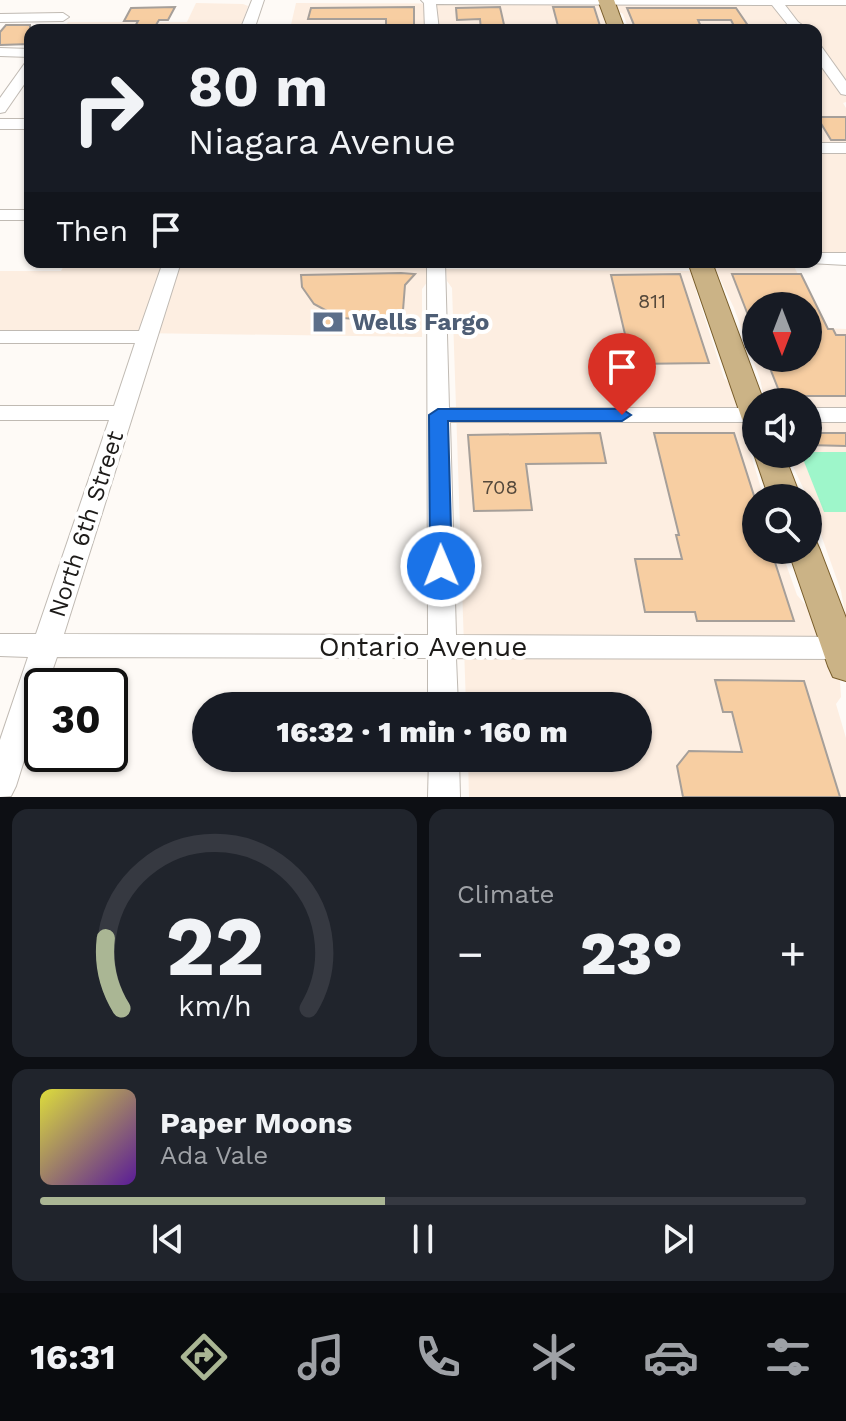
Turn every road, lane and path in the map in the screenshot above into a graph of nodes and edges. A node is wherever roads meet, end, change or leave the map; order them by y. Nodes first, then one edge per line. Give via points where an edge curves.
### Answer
1 (258, 0) edge
2 (429, 0) edge
3 (606, 0) edge
4 (784, 0) edge
5 (776, 1) edge
6 (846, 1) edge
7 (71, 5) dead end
8 (63, 17) junction
9 (0, 18) edge
10 (59, 24) edge
11 (249, 24) edge
12 (431, 24) edge
13 (615, 24) edge
14 (792, 24) edge
15 (801, 24) edge
16 (0, 52) edge
17 (24, 53) edge
18 (822, 65) edge
19 (846, 65) edge
20 (24, 75) edge
21 (846, 91) edge
22 (0, 109) edge
23 (0, 124) edge
24 (24, 124) edge
25 (822, 148) edge
26 (846, 148) edge
27 (0, 215) edge
28 (24, 215) edge
29 (822, 259) edge
30 (846, 259) edge
31 (170, 268) edge
32 (436, 268) edge
33 (702, 268) edge
34 (0, 337) edge
35 (146, 337) junction
36 (746, 388) edge
37 (0, 413) edge
38 (122, 413) junction
39 (438, 415) junction
40 (822, 415) edge
41 (846, 415) edge
42 (742, 416) edge
43 (809, 564) edge
44 (0, 645) edge
45 (47, 645) junction
46 (443, 646) junction
47 (844, 654) edge
48 (443, 692) edge
49 (444, 772) edge
50 (0, 786) edge
51 (444, 797) edge

1 - 11 street
2 - 3 street
2 - 12 street
3 - 5 street
3 - 13 main road
4 - 5 street
4 - 6 street
4 - 15 street
5 - 14 street
7 - 8 street
8 - 9 street
8 - 10 street
16 - 17 street
18 - 19 street
18 - 21 street
20 - 22 street
23 - 24 street
25 - 26 street
27 - 28 street
29 - 30 street
31 - 35 street, North 6th Street
32 - 39 street
33 - 36 main road
34 - 35 street
35 - 38 street, North 6th Street
37 - 38 street
38 - 45 street, North 6th Street
39 - 42 street
39 - 46 street
40 - 41 street
43 - 47 main road
44 - 45 street, Ontario Avenue
45 - 46 street, Ontario Avenue
45 - 50 street, North 6th Street
46 - 47 street, Ontario Avenue
46 - 48 street
49 - 51 street

